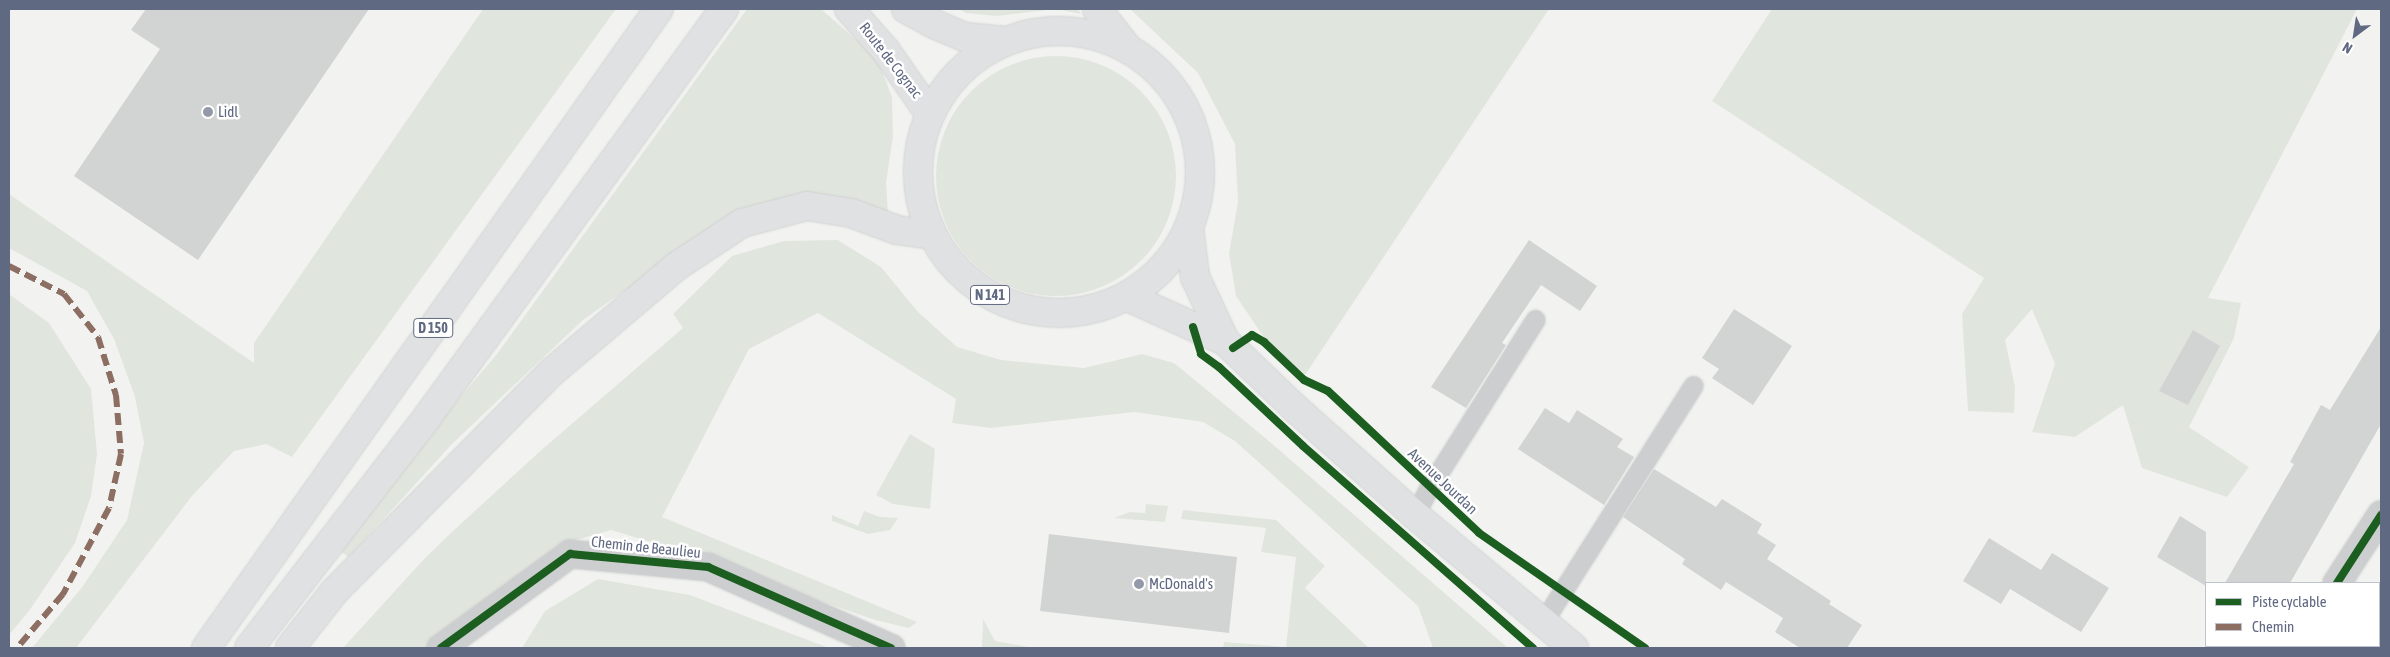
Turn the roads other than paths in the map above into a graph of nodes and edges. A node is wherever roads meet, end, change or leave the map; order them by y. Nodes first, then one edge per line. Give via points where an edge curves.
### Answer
1 (659, 9) edge
2 (724, 9) edge
3 (849, 9) edge
4 (906, 9) edge
5 (1097, 9) edge
6 (1006, 41) junction
7 (1129, 50) junction
8 (930, 114) junction
9 (1189, 228) junction
10 (932, 235) junction
11 (1128, 297) junction
12 (1535, 320) dead end
13 (1225, 340) junction
14 (1693, 386) dead end
15 (1415, 515) junction
16 (2381, 515) edge
17 (2338, 582) edge
18 (1543, 622) junction
19 (206, 648) edge
20 (249, 648) edge
21 (290, 648) edge
22 (441, 648) edge
23 (891, 648) edge
24 (1574, 648) edge

1 - 19 main road, D 150
2 - 20 main road via 428,416
3 - 8 main road, Route de Cognac via 886,51
4 - 6 main road, N 141 via 965,37
5 - 7 main road
6 - 7 main road, N 141 via 1048,31 1089,34
6 - 8 main road, N 141 via 975,58 955,77
7 - 9 main road, N 141 via 1163,76 1187,112 1200,153 1199,196
8 - 10 main road, N 141 via 920,144 918,174 921,206
9 - 11 main road, N 141 via 1161,272
9 - 13 main road via 1195,277
10 - 11 main road, N 141 via 959,272 996,299 1039,313 1085,312
10 - 21 main road via 897,230 851,213 808,206 742,223 677,266 553,371 334,592
11 - 13 main road
12 - 15 lane
13 - 15 main road via 1296,409
14 - 18 lane
15 - 18 main road
16 - 17 street
18 - 24 main road
22 - 23 street, Chemin de Beaulieu via 570,554 708,567

